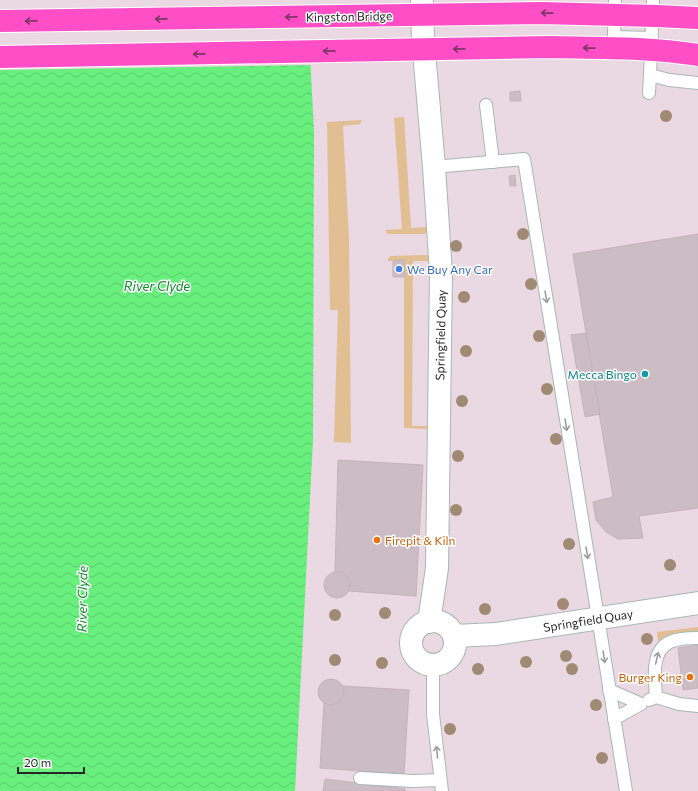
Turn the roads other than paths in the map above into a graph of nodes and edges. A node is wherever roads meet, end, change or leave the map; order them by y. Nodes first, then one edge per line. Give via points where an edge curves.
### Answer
1 (615, 0) edge
2 (653, 0) edge
3 (424, 1) edge
4 (698, 18) edge
5 (0, 21) edge
6 (652, 38) junction
7 (698, 55) edge
8 (0, 57) edge
9 (650, 74) junction
10 (698, 83) edge
11 (649, 93) dead end
12 (486, 105) dead end
13 (493, 162) junction
14 (434, 167) junction
15 (698, 603) edge
16 (598, 618) junction
17 (429, 622) junction
18 (454, 636) junction
19 (698, 638) edge
20 (433, 665) junction
21 (609, 690) junction
22 (656, 697) junction
23 (641, 704) junction
24 (698, 706) edge
25 (614, 719) junction
26 (360, 778) dead end
27 (441, 785) edge
28 (626, 791) edge

1 - 6 lane via 614,37
2 - 6 lane
3 - 14 street, Springfield Quay via 422,40
4 -> 5 highway, Kingston Bridge, bridge via 541,13
6 - 9 lane
7 -> 8 highway, bridge via 622,48 549,47
9 - 10 lane via 669,80
9 - 11 lane
12 - 13 lane
13 - 14 lane
13 -> 16 lane via 524,159
14 - 17 street, Springfield Quay via 441,273 437,568
15 - 16 street, Springfield Quay
16 - 18 street, Springfield Quay via 496,634
16 -> 21 lane
17 - 18 street via 442,624
17 - 20 street via 413,633 411,646 421,662
18 - 20 street via 452,654 447,660
22 -> 19 lane via 655,675 659,652 670,641
27 -> 20 lane via 433,714
21 - 23 lane
21 - 25 lane
22 - 23 lane
22 - 24 lane via 678,704
23 - 25 lane
25 - 28 lane
26 - 27 lane

